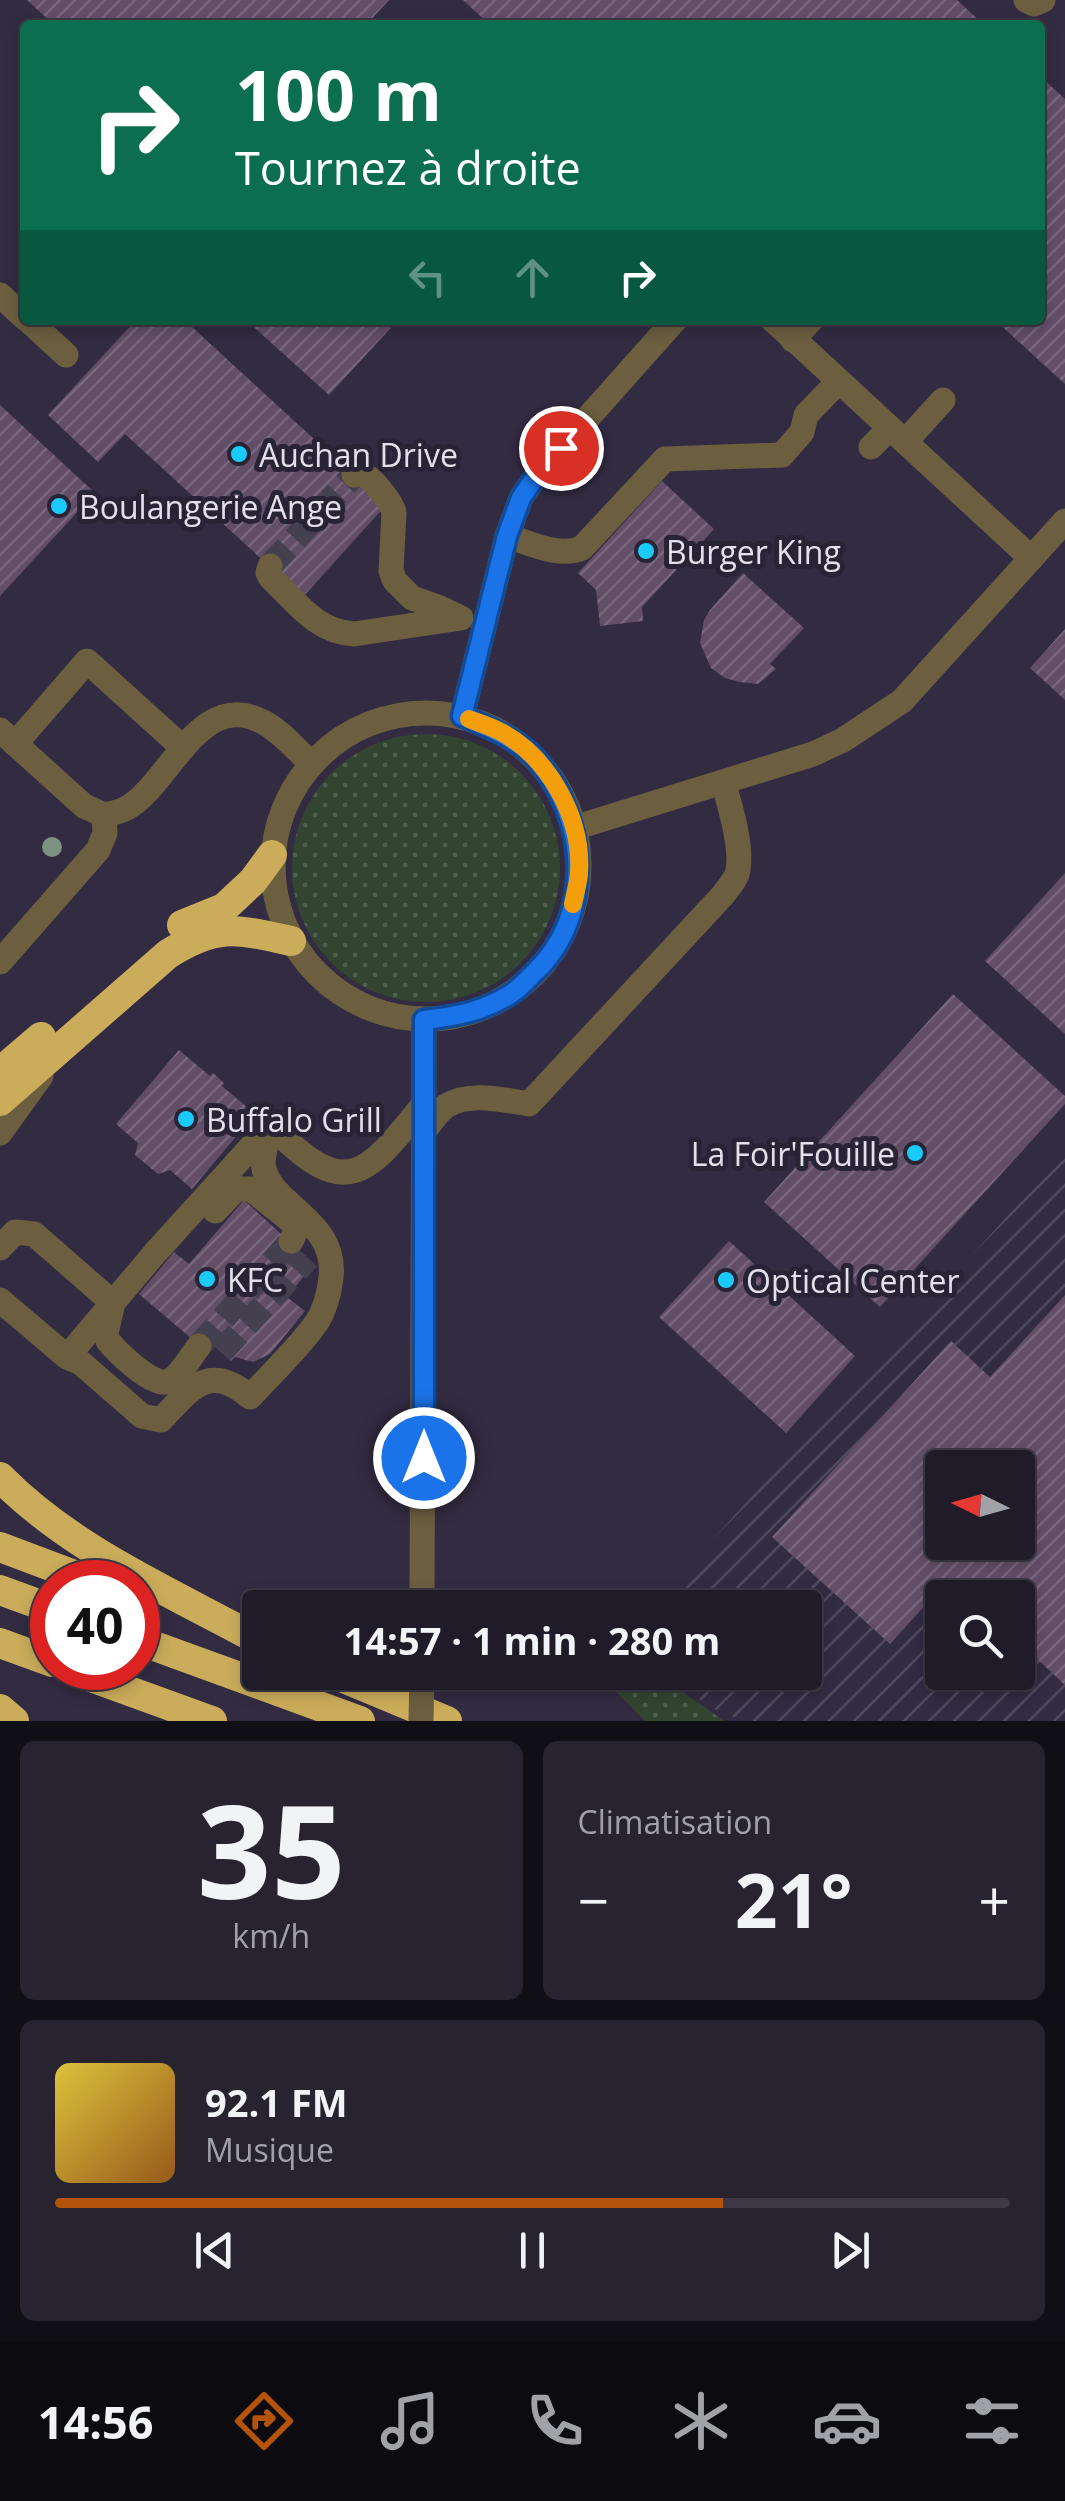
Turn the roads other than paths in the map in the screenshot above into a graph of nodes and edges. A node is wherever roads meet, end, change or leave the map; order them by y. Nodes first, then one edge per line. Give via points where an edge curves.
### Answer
1 (1026, 0) edge
2 (1043, 0) edge
3 (0, 295) edge
4 (20, 313) edge
5 (33, 325) edge
6 (671, 325) edge
7 (778, 325) edge
8 (806, 325) edge
9 (793, 340) junction
10 (66, 355) dead end
11 (838, 382) junction
12 (943, 400) dead end
13 (888, 439) junction
14 (354, 475) dead end
15 (1065, 521) edge
16 (507, 536) junction
17 (1032, 558) junction
18 (270, 566) dead end
19 (473, 621) junction
20 (462, 716) junction
21 (4, 735) edge
22 (183, 748) junction
23 (311, 763) junction
24 (722, 782) junction
25 (104, 815) junction
26 (574, 828) junction
27 (272, 855) junction
28 (291, 941) junction
29 (0, 962) edge
30 (424, 1020) junction
31 (65, 1041) junction
32 (0, 1072) edge
33 (0, 1100) edge
34 (424, 1104) junction
35 (271, 1125) junction
36 (424, 1132) junction
37 (0, 1133) edge
38 (314, 1226) junction
39 (0, 1248) edge
40 (155, 1254) junction
41 (0, 1300) edge
42 (113, 1303) junction
43 (67, 1357) junction
44 (220, 1379) junction
45 (0, 1478) edge
46 (0, 1547) edge
47 (35, 1560) edge
48 (0, 1590) edge
49 (422, 1590) edge
50 (30, 1601) edge
51 (160, 1607) edge
52 (242, 1633) edge
53 (242, 1637) edge
54 (0, 1643) edge
55 (160, 1648) edge
56 (30, 1654) edge
57 (127, 1690) edge
58 (372, 1690) edge
59 (422, 1690) edge
60 (0, 1709) edge
61 (14, 1721) edge
62 (212, 1721) edge
63 (360, 1721) edge
64 (421, 1721) edge
65 (447, 1721) edge

1 - 2 street
3 - 4 street
5 - 10 street
6 - 16 street via 536,476
7 - 9 street
8 - 9 street
9 - 11 street
11 - 13 street
11 - 16 street via 782,454 665,459 582,548 558,551
12 - 13 street
13 - 17 street
14 - 19 street via 365,475 391,502 395,581 412,598
15 - 17 street
16 - 19 street
17 - 24 street via 902,701 813,754
18 - 19 street via 271,578 321,626 338,633
19 - 20 street
20 - 23 street via 421,712 380,719 343,736
20 - 26 street via 533,756 558,788
21 - 22 street via 87,661
21 - 25 street via 84,806
22 - 23 street via 208,723 248,716
22 - 25 street via 138,800
23 - 27 street via 284,806
24 - 26 street
24 - 36 street via 739,862 723,895 528,1104 456,1101
25 - 29 street via 98,850
26 - 30 street via 579,872 573,903 548,960 514,992 471,1014
27 - 28 street via 276,900
27 - 32 highway via 224,908 161,937
28 - 30 street via 347,999 384,1015
28 - 31 highway via 248,931 204,934 168,954
30 - 34 street
31 - 33 highway
31 - 37 street
34 - 35 street via 360,1170 342,1172 310,1161
34 - 36 street
35 - 38 street via 263,1162 270,1183
35 - 40 street
36 - 49 street
38 - 40 street via 314,1248 300,1249 291,1222 251,1188 236,1188 183,1248
38 - 44 street via 332,1267 317,1322 250,1397
39 - 42 street via 15,1232 34,1234
40 - 42 street
41 - 43 street
42 - 43 street
42 - 44 street via 108,1342 152,1380 170,1380 210,1349
43 - 44 street via 142,1416 161,1420 189,1390
45 - 52 highway via 91,1550
46 - 47 highway
48 - 50 highway
51 - 53 highway
54 - 56 highway
55 - 63 highway
57 - 62 highway
58 - 65 highway
59 - 64 street, bridge
60 - 61 highway

